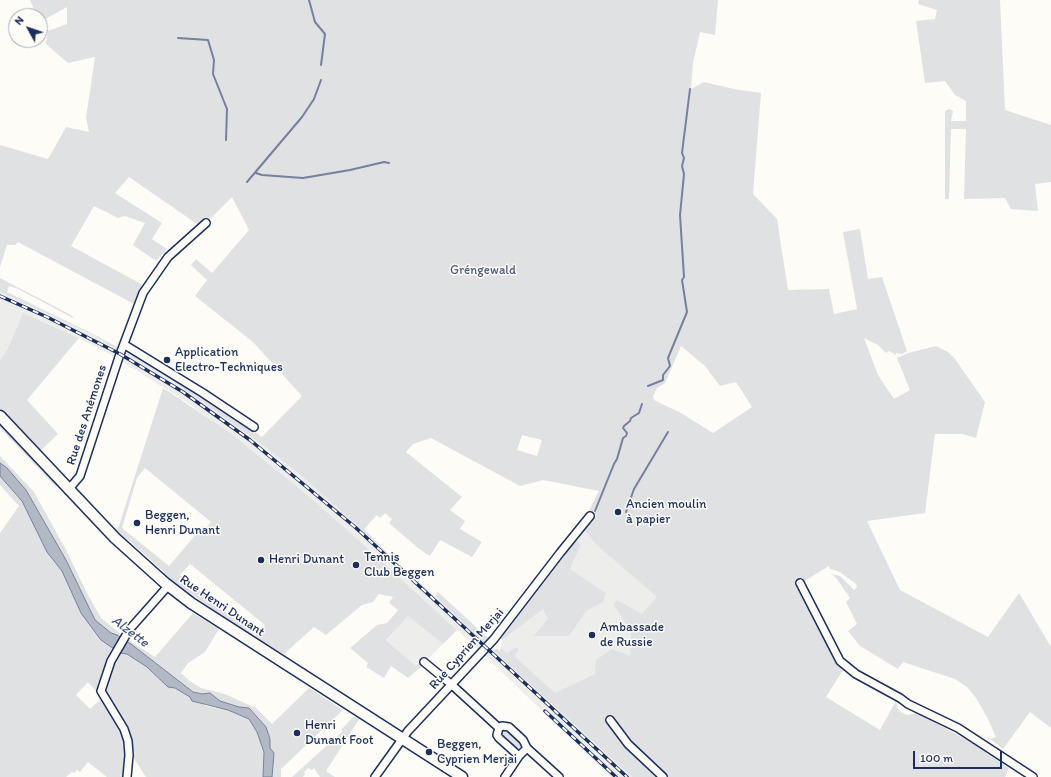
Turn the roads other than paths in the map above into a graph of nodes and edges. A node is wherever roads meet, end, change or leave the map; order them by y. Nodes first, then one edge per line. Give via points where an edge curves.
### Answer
1 (206, 223) dead end
2 (125, 345) junction
3 (0, 416) edge
4 (254, 427) dead end
5 (69, 489) junction
6 (590, 516) dead end
7 (800, 583) dead end
8 (168, 586) junction
9 (424, 662) dead end
10 (452, 685) junction
11 (610, 720) dead end
12 (499, 728) junction
13 (402, 739) junction
14 (527, 748) junction
15 (519, 756) junction
16 (127, 777) edge
17 (375, 777) edge
18 (462, 777) edge
19 (505, 777) edge
20 (558, 777) edge
21 (664, 777) edge
22 (1033, 777) edge

1 - 2 street, Rue des Anémones via 168,257 151,280 137,307
2 - 4 street
2 - 5 street, Rue des Anémones via 80,476
3 - 5 main road, Rue Henri Dunant
5 - 8 main road, Rue Henri Dunant via 132,554
6 - 10 street, Rue Cyprien Merjai via 494,639
7 - 22 street via 840,661 862,678 958,728
8 - 13 main road, Rue Henri Dunant
8 - 16 street via 129,630 111,661 101,691 126,735 129,755
9 - 10 street
10 - 12 street
10 - 13 street, Rue Cyprien Merjai
11 - 21 street via 628,744
12 - 14 street via 509,727 523,740
12 - 15 street via 499,738
13 - 17 street, Rue Cyprien Merjai
13 - 18 main road, Rue Henri Dunant
14 - 15 street
14 - 20 street
15 - 19 street

